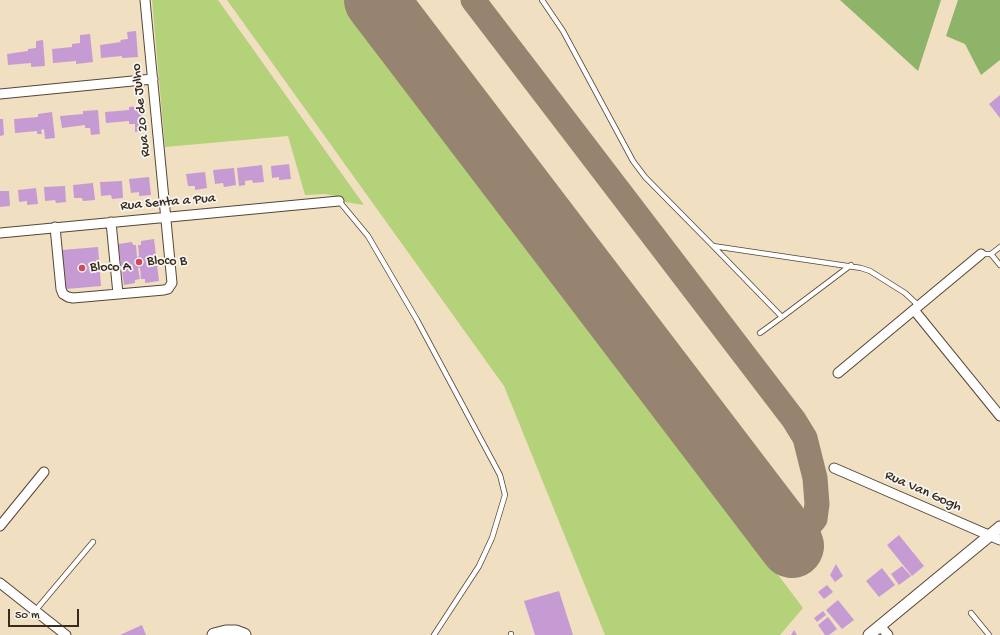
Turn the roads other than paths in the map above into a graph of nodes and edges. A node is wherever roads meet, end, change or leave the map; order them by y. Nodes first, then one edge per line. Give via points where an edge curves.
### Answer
1 (145, 0) edge
2 (542, 0) edge
3 (153, 79) junction
4 (0, 94) edge
5 (339, 201) joint
6 (167, 217) junction
7 (111, 222) junction
8 (55, 227) junction
9 (0, 233) edge
10 (713, 246) junction
11 (1000, 247) edge
12 (986, 254) junction
13 (851, 265) junction
14 (1000, 265) edge
15 (118, 294) junction
16 (916, 308) junction
17 (782, 318) junction
18 (760, 333) dead end
19 (838, 373) dead end
20 (1000, 416) edge
21 (834, 468) dead end
22 (44, 472) dead end
23 (0, 526) edge
24 (1000, 527) edge
25 (989, 536) junction
26 (1000, 540) edge
27 (92, 542) dead end
28 (0, 583) edge
29 (35, 611) junction
30 (971, 613) dead end
31 (880, 626) junction
32 (240, 634) edge
33 (66, 635) edge
34 (214, 635) edge
35 (434, 635) edge
36 (869, 635) edge
37 (888, 635) edge
38 (988, 635) edge

1 - 3 street, Rua 20 de Julho
2 - 10 lane via 563,31 633,161 645,177
3 - 4 street
3 - 6 street, Rua 20 de Julho
5 - 6 street, Rua Senta a Pua
5 - 35 lane via 368,236 417,320 500,475 505,495 492,538 479,566
6 - 7 street, Rua Senta a Pua
6 - 15 street, Rua 20 de Julho via 172,283 164,290
7 - 8 street, Rua Senta a Pua
7 - 15 street
8 - 9 street, Rua Senta a Pua
8 - 15 street via 63,294 72,298
10 - 13 lane
10 - 17 lane
11 - 12 lane
12 - 14 lane
12 - 16 street
13 - 16 lane via 870,271 905,293
13 - 17 lane
16 - 19 street
16 - 20 street
17 - 18 lane
21 - 25 street, Rua Van Gogh
22 - 23 street
24 - 25 street
25 - 26 street, Rua Van Gogh
25 - 31 street
27 - 29 lane
28 - 29 street
29 - 33 street
30 - 38 lane
31 - 36 street
31 - 37 street
32 - 34 main road via 226,632

